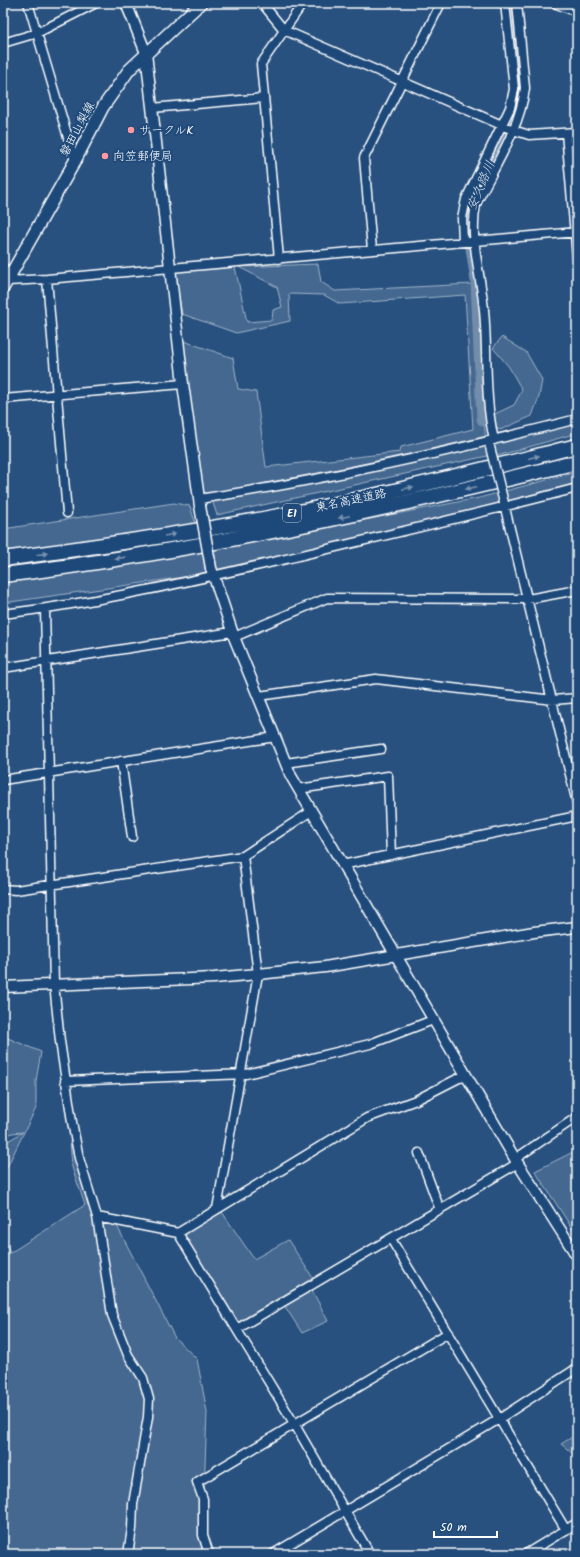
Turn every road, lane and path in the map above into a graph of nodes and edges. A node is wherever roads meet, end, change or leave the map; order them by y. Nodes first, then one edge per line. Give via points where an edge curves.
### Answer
1 (28, 3) edge
2 (96, 3) edge
3 (126, 3) edge
4 (201, 3) edge
5 (262, 3) edge
6 (303, 3) edge
7 (441, 3) edge
8 (505, 3) edge
9 (517, 3) edge
10 (554, 3) edge
11 (577, 12) edge
12 (284, 30) junction
13 (37, 33) junction
14 (3, 43) edge
15 (146, 53) junction
16 (401, 81) junction
17 (264, 98) junction
18 (152, 108) junction
19 (501, 125) junction
20 (513, 130) junction
21 (577, 132) edge
22 (566, 133) junction
23 (75, 161) junction
24 (576, 232) edge
25 (475, 240) junction
26 (463, 241) junction
27 (372, 250) junction
28 (577, 258) edge
29 (278, 259) junction
30 (3, 267) edge
31 (170, 268) junction
32 (47, 279) junction
33 (5, 285) edge
34 (183, 384) junction
35 (58, 394) junction
36 (3, 399) edge
37 (577, 419) edge
38 (491, 443) junction
39 (577, 446) edge
40 (577, 462) edge
41 (577, 488) edge
42 (200, 502) junction
43 (504, 505) junction
44 (67, 513) dead end
45 (3, 559) edge
46 (212, 572) junction
47 (3, 575) edge
48 (577, 590) edge
49 (528, 599) junction
50 (45, 609) junction
51 (3, 614) edge
52 (233, 635) junction
53 (46, 661) junction
54 (3, 668) edge
55 (259, 696) junction
56 (577, 698) edge
57 (552, 700) junction
58 (275, 737) junction
59 (381, 749) dead end
60 (122, 761) junction
61 (286, 763) junction
62 (49, 772) junction
63 (3, 780) edge
64 (298, 789) junction
65 (577, 803) edge
66 (310, 812) junction
67 (577, 816) edge
68 (132, 837) dead end
69 (391, 855) junction
70 (244, 856) junction
71 (342, 865) junction
72 (52, 884) junction
73 (3, 890) edge
74 (577, 927) edge
75 (395, 955) junction
76 (258, 974) junction
77 (54, 984) junction
78 (3, 987) edge
79 (433, 1020) junction
80 (240, 1074) junction
81 (467, 1077) junction
82 (65, 1081) junction
83 (577, 1117) edge
84 (419, 1153) dead end
85 (516, 1161) junction
86 (217, 1209) junction
87 (440, 1210) junction
88 (97, 1217) junction
89 (178, 1233) junction
90 (391, 1239) junction
91 (577, 1256) edge
92 (236, 1329) junction
93 (448, 1333) junction
94 (577, 1368) edge
95 (499, 1419) junction
96 (295, 1425) junction
97 (345, 1510) junction
98 (577, 1523) edge
99 (566, 1530) junction
100 (128, 1554) edge
101 (209, 1554) edge
102 (273, 1554) edge
103 (370, 1554) edge
104 (526, 1554) edge

1 - 13 street
2 - 13 street
3 - 15 street
4 - 15 main road, 磐田山梨線
5 - 12 street
6 - 12 street
7 - 16 street
8 - 19 street via 514,89 510,108
9 - 20 street via 525,88 522,107
10 - 11 street
12 - 16 street
12 - 17 street via 262,64
13 - 14 street
13 - 23 street
15 - 18 street
15 - 23 main road, 磐田山梨線 via 129,70 103,107
16 - 19 street
16 - 27 street via 364,158
17 - 18 street
17 - 29 street
18 - 31 street
19 - 20 street
19 - 26 street via 466,199 462,218
20 - 22 street via 529,135
20 - 25 street via 476,204
21 - 22 street
22 - 24 street
23 - 33 main road, 磐田山梨線
24 - 25 street
24 - 28 street
25 - 26 street
25 - 38 street via 486,328 487,401
26 - 27 street
27 - 29 street
29 - 31 street
30 - 33 street
31 - 32 street
31 - 34 street
32 - 33 street
32 - 35 street
34 - 35 street
34 - 42 street
35 - 36 street
35 - 44 street
37 - 38 street
38 - 42 street
38 - 43 street, bridge
45 -> 39 highway, 東名高速道路 / E1 via 142,540 275,516 407,488
40 -> 47 highway, 東名高速道路 / E1 via 410,503 277,531
41 - 43 street
42 - 46 street, bridge
43 - 46 street
43 - 49 street
46 - 50 street
46 - 52 street
48 - 49 street
49 - 52 street via 327,598
49 - 57 street
50 - 51 street
50 - 53 street
52 - 53 street
52 - 55 street
53 - 54 street
53 - 62 street
55 - 57 street via 376,679
55 - 58 street
56 - 57 street
57 - 65 street
58 - 60 street
58 - 61 street
59 - 61 street
60 - 62 street
60 - 68 street
61 - 64 street
62 - 63 street
62 - 72 street
64 - 66 street
64 - 69 street via 388,776
66 - 70 street
66 - 71 street
67 - 69 street
69 - 71 street
70 - 72 street
70 - 76 street
71 - 75 street
72 - 73 street
72 - 77 street
74 - 75 street
75 - 76 street
75 - 79 street
76 - 77 street
76 - 80 street
77 - 78 street
77 - 82 street
79 - 80 street via 370,1044
79 - 81 street
80 - 82 street
80 - 86 street
81 - 85 street
81 - 86 street via 459,1078 416,1100 367,1118
82 - 88 street via 79,1158
83 - 85 street
84 - 87 street
85 - 87 street
85 - 91 street
86 - 89 street
87 - 90 street
88 - 89 street
88 - 100 street via 112,1315 128,1355 143,1378 149,1400
89 - 92 street
90 - 92 street
90 - 93 street
92 - 96 street
93 - 95 street
93 - 96 street
94 - 95 street
95 - 97 street
95 - 99 street
96 - 97 street
96 - 101 street via 197,1482 203,1499 203,1535
97 - 102 street
97 - 103 street
98 - 99 street
99 - 104 street

